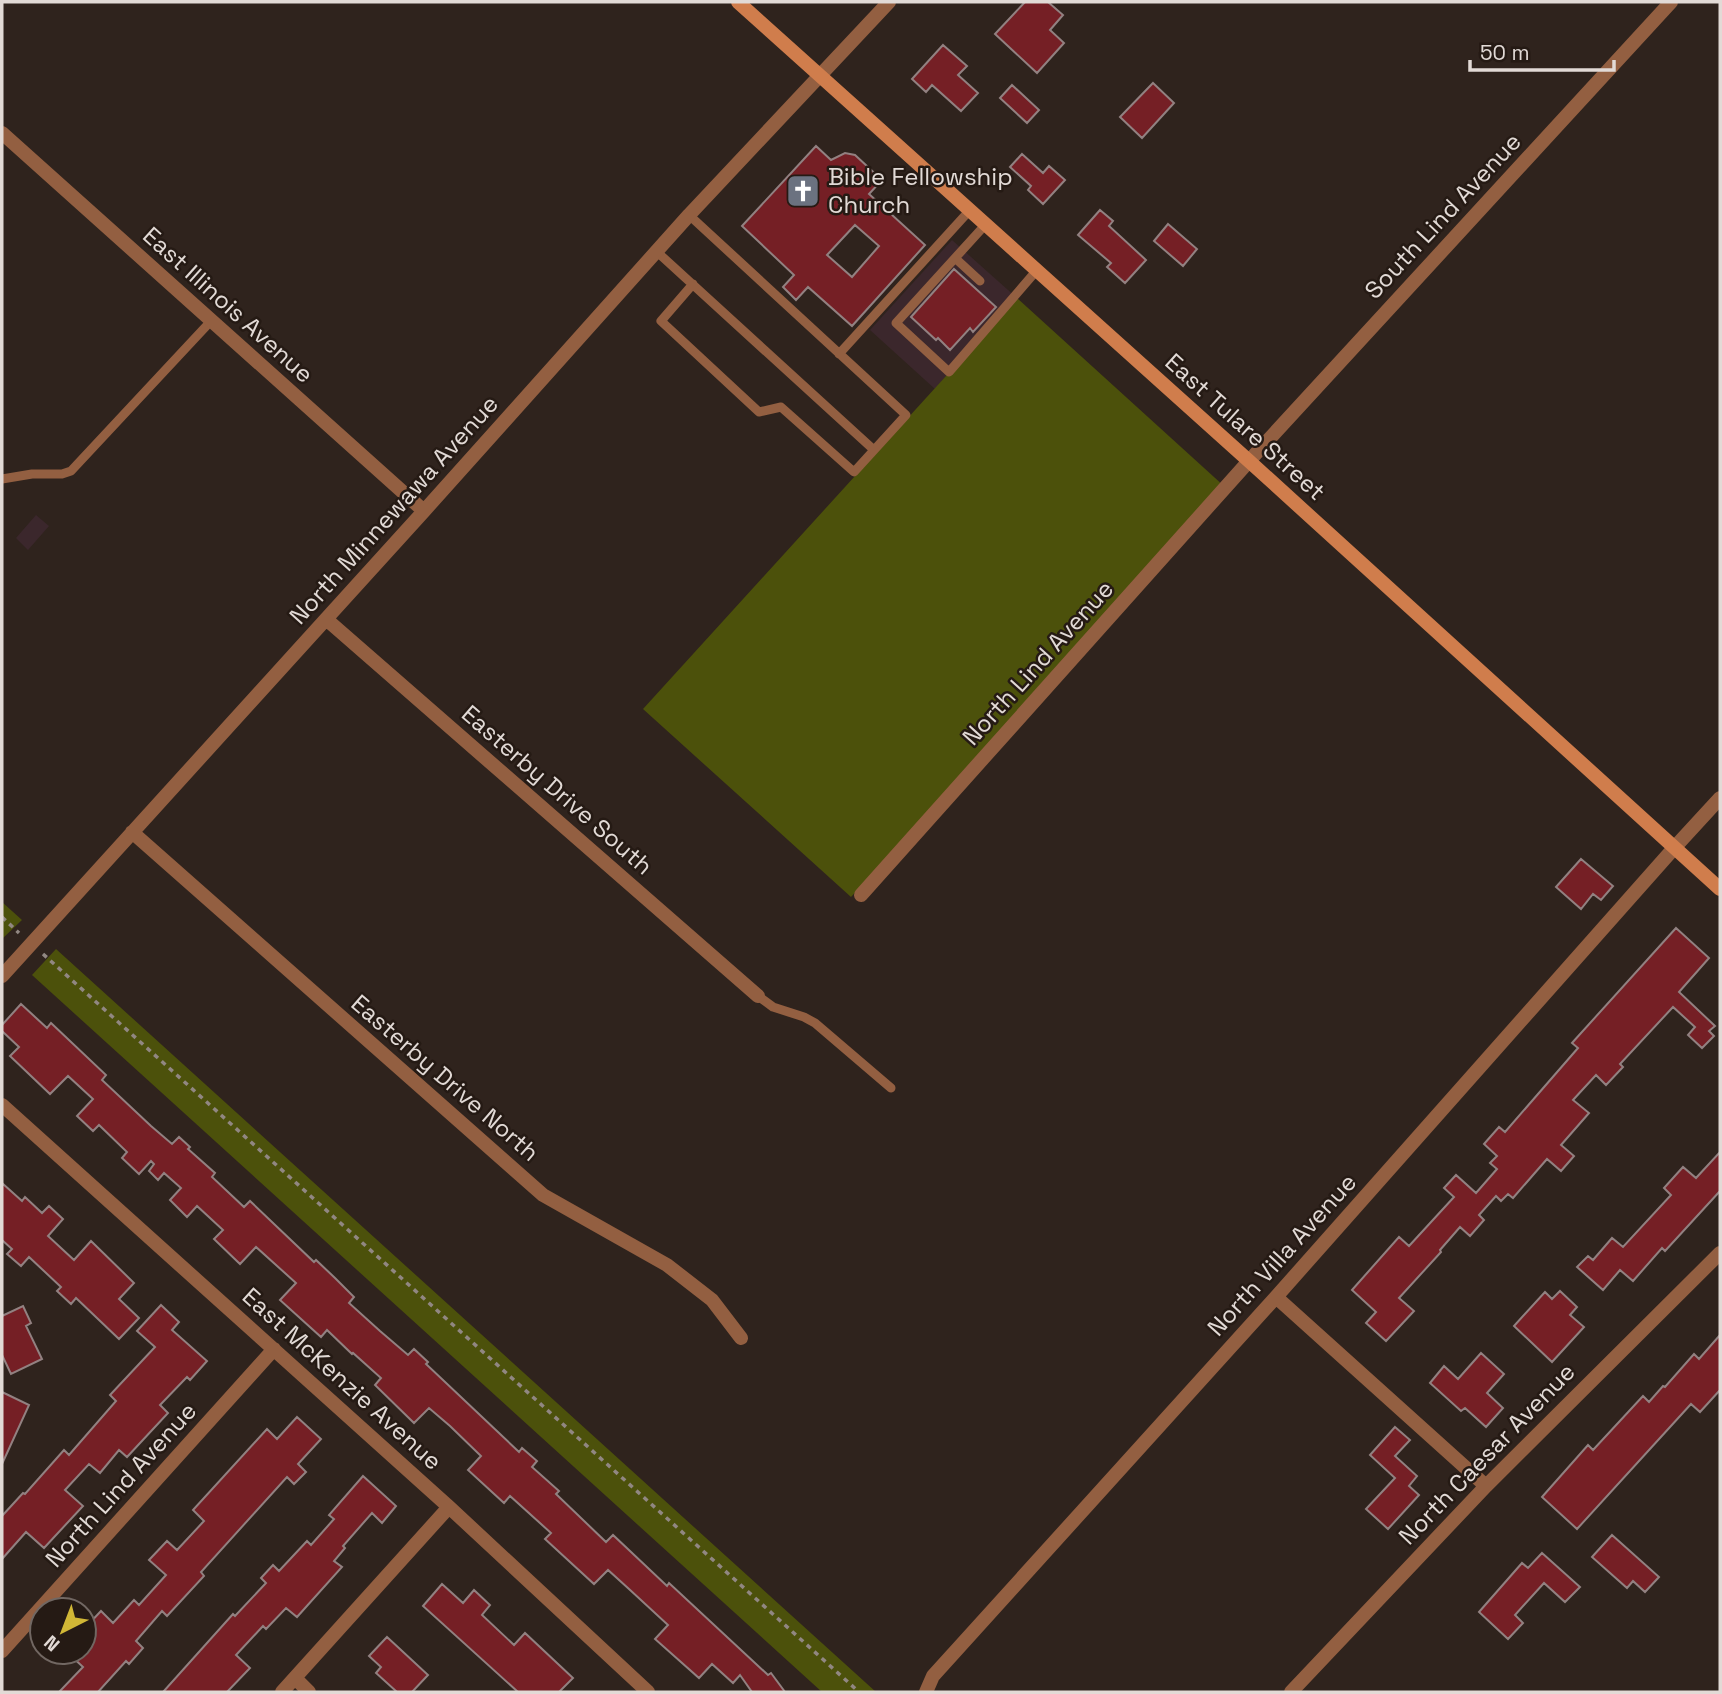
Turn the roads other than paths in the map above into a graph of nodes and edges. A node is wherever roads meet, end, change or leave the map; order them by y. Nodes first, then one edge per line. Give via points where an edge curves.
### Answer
1 (738, 2) edge
2 (889, 2) edge
3 (1671, 2) edge
4 (820, 75) junction
5 (2, 133) edge
6 (970, 210) junction
7 (689, 215) junction
8 (986, 224) junction
9 (656, 251) junction
10 (955, 258) junction
11 (1037, 270) junction
12 (980, 281) dead end
13 (693, 284) junction
14 (211, 321) junction
15 (839, 354) junction
16 (873, 450) junction
17 (1249, 461) junction
18 (2, 479) edge
19 (424, 511) junction
20 (326, 619) junction
21 (1720, 798) edge
22 (132, 832) junction
23 (1675, 847) junction
24 (1720, 889) edge
25 (861, 895) dead end
26 (2, 976) edge
27 (758, 996) joint
28 (891, 1088) dead end
29 (2, 1105) edge
30 (1720, 1253) edge
31 (1276, 1297) junction
32 (741, 1338) dead end
33 (274, 1349) junction
34 (1486, 1486) junction
35 (450, 1507) junction
36 (2, 1651) edge
37 (295, 1678) junction
38 (282, 1692) edge
39 (309, 1692) edge
40 (648, 1692) edge
41 (926, 1692) edge
42 (1291, 1692) edge

1 - 4 main road, East Tulare Street
2 - 4 street, North Minnewawa Avenue
3 - 17 street, South Lind Avenue
4 - 6 main road, East Tulare Street
4 - 7 street, North Minnewawa Avenue
5 - 14 street, East Illinois Avenue
6 - 8 main road, East Tulare Street
6 - 15 lane
7 - 9 street, North Minnewawa Avenue
7 - 15 lane
8 - 10 lane
8 - 11 main road, East Tulare Street
9 - 13 lane
9 - 19 street, North Minnewawa Avenue
10 - 11 lane via 896,323 948,372
10 - 12 lane
11 - 17 main road, East Tulare Street
13 - 16 lane
13 - 16 lane via 660,321 759,412 780,407 854,472
14 - 18 lane via 71,471
14 - 19 street, East Illinois Avenue
15 - 16 lane via 906,415
17 - 23 main road, East Tulare Street
17 - 25 street, North Lind Avenue
19 - 20 street, North Minnewawa Avenue
20 - 22 street, North Minnewawa Avenue
20 - 27 street, Easterby Drive South
21 - 23 street, North Villa Avenue
22 - 26 street, North Minnewawa Avenue
22 - 32 street, Easterby Drive North via 543,1195 667,1265 712,1300
23 - 24 main road, East Tulare Street
23 - 31 street, North Villa Avenue
27 - 28 lane via 773,1007 815,1023
29 - 33 street, East McKenzie Avenue
30 - 34 street, North Caesar Avenue
31 - 34 street
31 - 41 street, North Villa Avenue via 933,1675
33 - 35 street, East McKenzie Avenue
33 - 36 street, North Lind Avenue
34 - 42 street, North Caesar Avenue
35 - 37 street
35 - 40 street, East McKenzie Avenue
37 - 38 street
37 - 39 street

